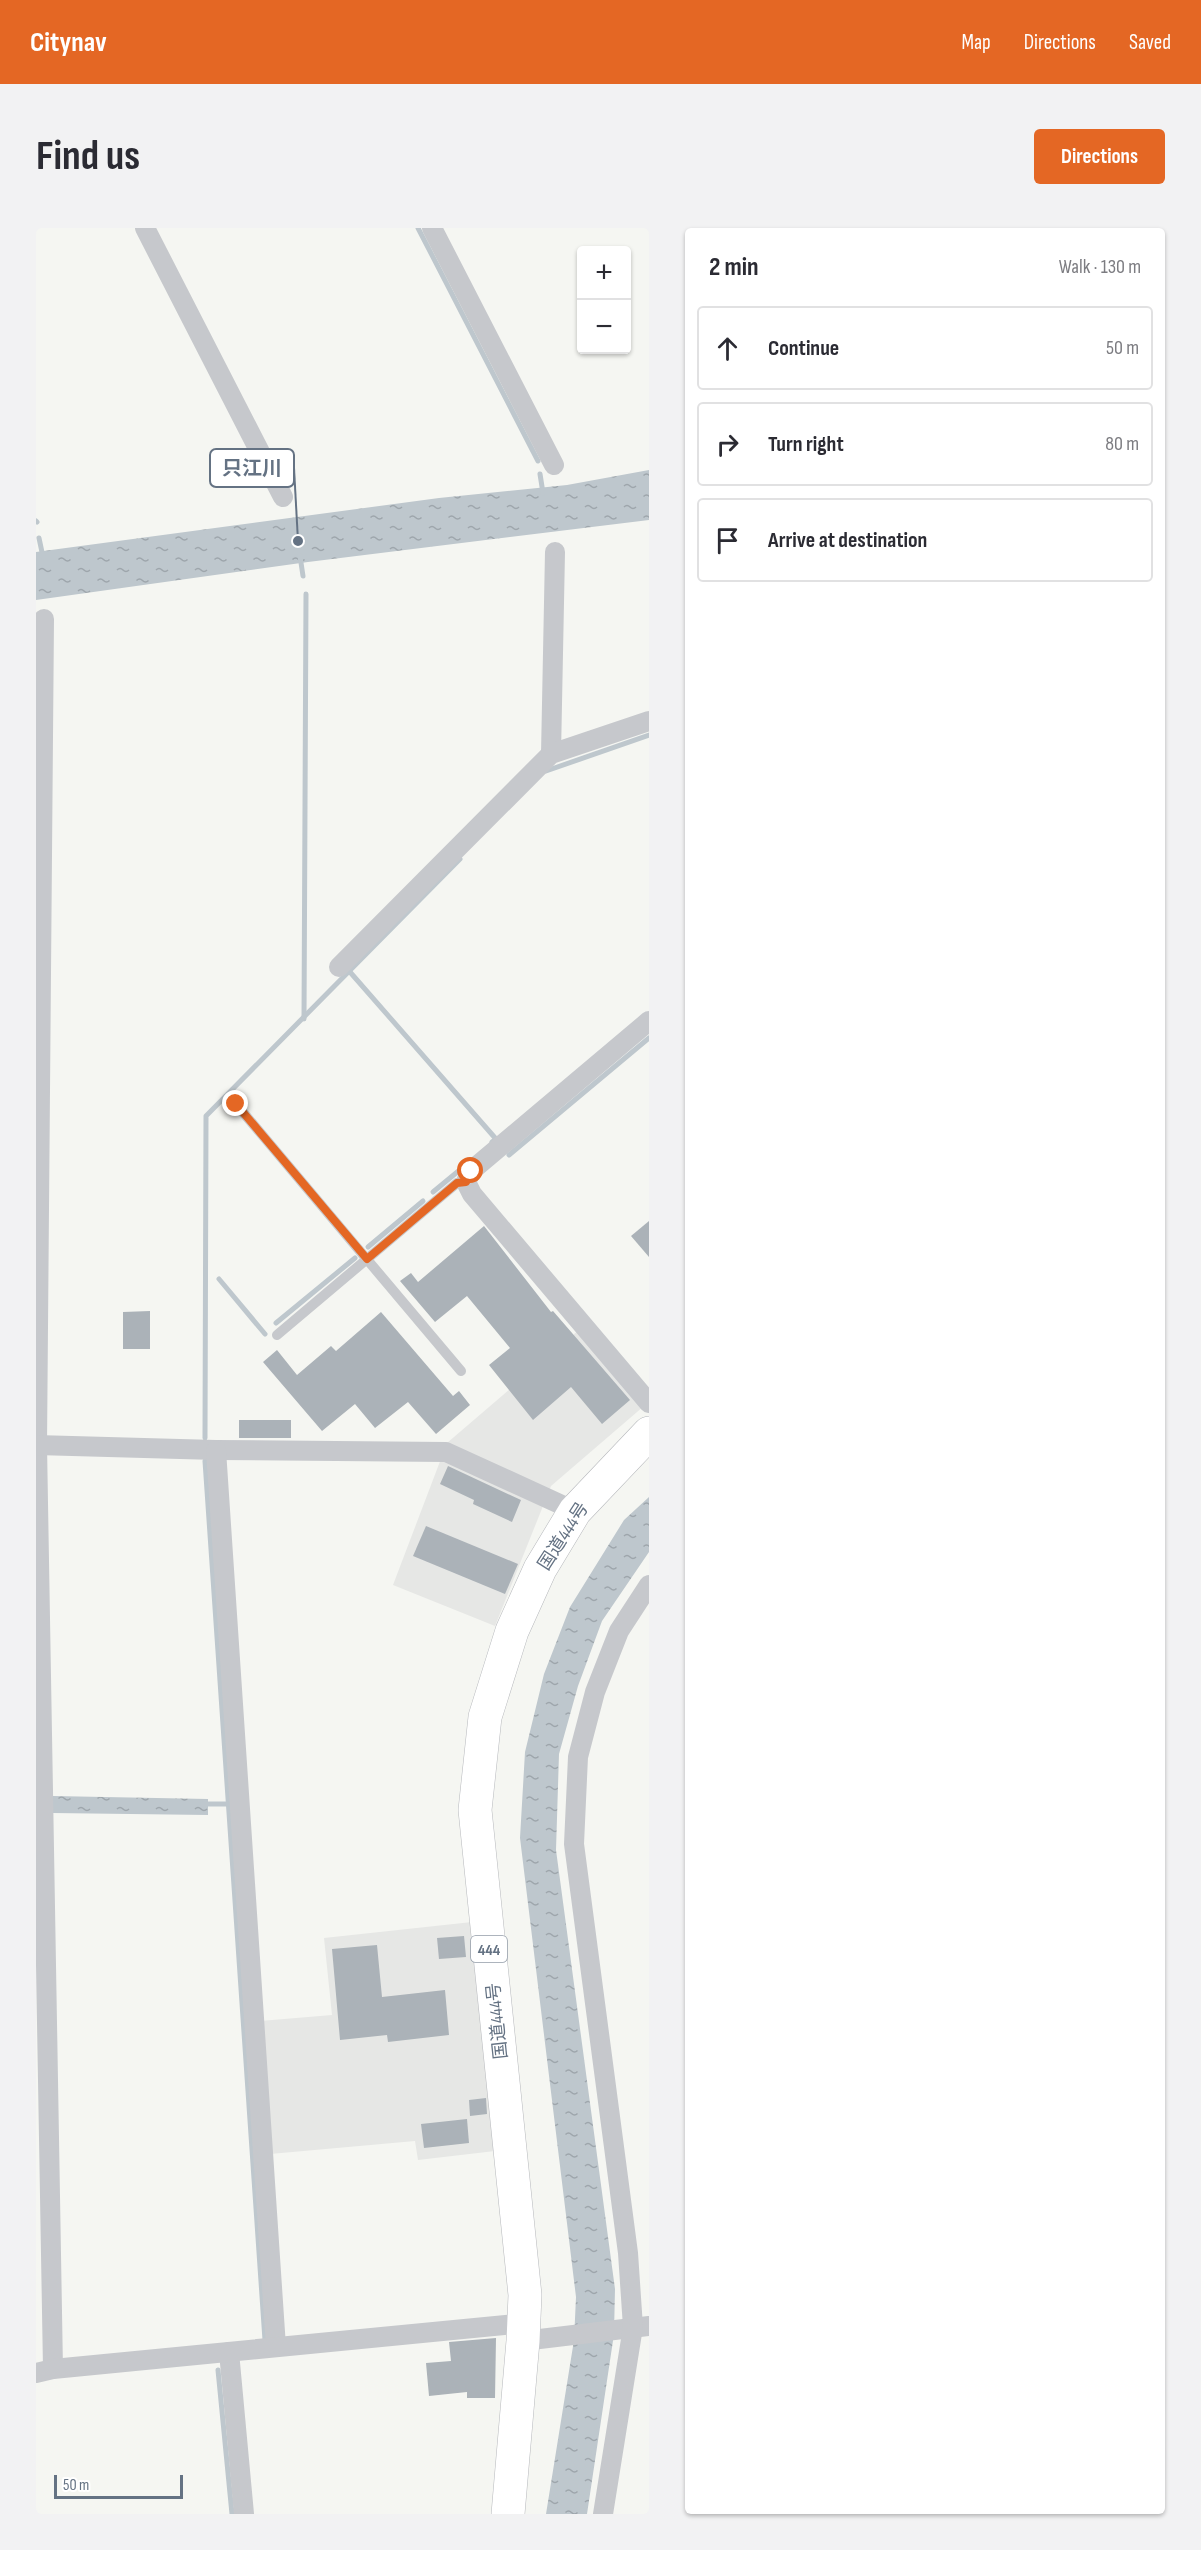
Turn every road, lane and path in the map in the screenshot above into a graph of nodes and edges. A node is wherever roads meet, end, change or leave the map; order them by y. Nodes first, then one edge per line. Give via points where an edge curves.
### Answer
1 (145, 228) edge
2 (432, 228) edge
3 (554, 465) dead end
4 (283, 497) dead end
5 (555, 552) dead end
6 (44, 619) dead end
7 (649, 721) edge
8 (551, 754) junction
9 (339, 967) dead end
10 (649, 1022) edge
11 (236, 1104) dead end
12 (466, 1182) junction
13 (367, 1259) junction
14 (277, 1335) dead end
15 (461, 1371) dead end
16 (649, 1403) edge
17 (649, 1433) edge
18 (36, 1445) edge
19 (216, 1450) junction
20 (575, 1511) junction
21 (649, 1585) edge
22 (42, 2137) edge
23 (637, 2327) edge
24 (524, 2332) junction
25 (276, 2347) junction
26 (229, 2352) junction
27 (44, 2371) edge
28 (244, 2514) edge
29 (508, 2514) edge
30 (603, 2514) edge

1 - 4 street
2 - 3 street
5 - 8 street
6 - 18 street
7 - 8 street
8 - 9 street
10 - 12 street via 471,1171
11 - 13 lane
12 - 13 lane via 457,1183
12 - 16 street via 472,1194
13 - 14 lane
13 - 15 lane
17 - 20 highway, 国道444号 / 444
18 - 19 street
18 - 22 street via 43,1801
19 - 20 street via 446,1452
19 - 25 street
20 - 24 highway, 国道444号 / 444 via 540,1569 512,1631 485,1717 475,1810 525,2295
21 - 23 street via 619,1631 595,1692 578,1757 574,1844
22 - 27 street
23 - 24 street via 557,2336
23 - 30 street
24 - 25 street
24 - 29 highway, 国道444号 / 444
25 - 26 street
26 - 27 street
26 - 28 street

